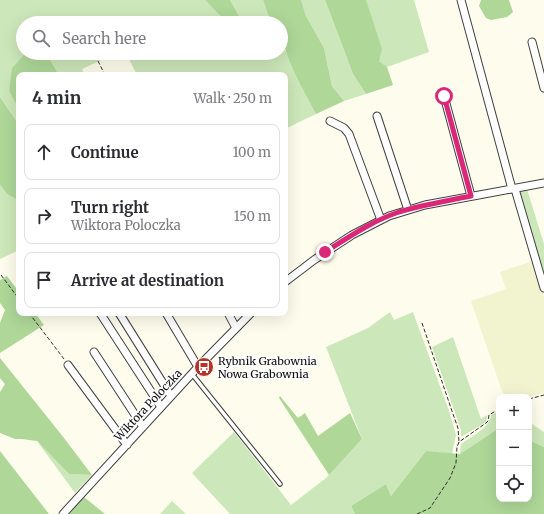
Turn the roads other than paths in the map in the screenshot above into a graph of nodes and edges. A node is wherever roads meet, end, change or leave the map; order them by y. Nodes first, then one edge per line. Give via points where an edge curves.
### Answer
1 (461, 0) edge
2 (532, 42) dead end
3 (544, 88) edge
4 (444, 96) dead end
5 (377, 116) dead end
6 (330, 121) dead end
7 (544, 183) edge
8 (513, 189) junction
9 (471, 196) junction
10 (408, 210) junction
11 (381, 220) junction
12 (288, 280) edge
13 (544, 288) edge
14 (102, 316) edge
15 (121, 316) edge
16 (168, 316) edge
17 (230, 316) edge
18 (248, 316) edge
19 (236, 328) junction
20 (94, 352) dead end
21 (68, 365) road end
22 (198, 367) junction
23 (192, 374) junction
24 (171, 396) junction
25 (161, 407) junction
26 (143, 426) junction
27 (127, 445) junction
28 (280, 484) dead end
29 (63, 514) edge

1 - 8 street
2 - 3 street
4 - 9 street
5 - 10 street
6 - 11 street via 344,128 349,134
7 - 8 street
8 - 9 street
8 - 13 street
9 - 10 street
10 - 11 street
11 - 12 street via 338,244
14 - 25 street
15 - 24 street
16 - 22 street
17 - 19 street
18 - 19 street, Wiktora Poloczka
19 - 22 street, Wiktora Poloczka
20 - 26 street
21 - 27 street
22 - 23 street, Wiktora Poloczka
23 - 24 street, Wiktora Poloczka
23 - 28 lane
24 - 25 street, Wiktora Poloczka
25 - 26 street, Wiktora Poloczka
26 - 27 street, Wiktora Poloczka
27 - 29 street, Wiktora Poloczka

